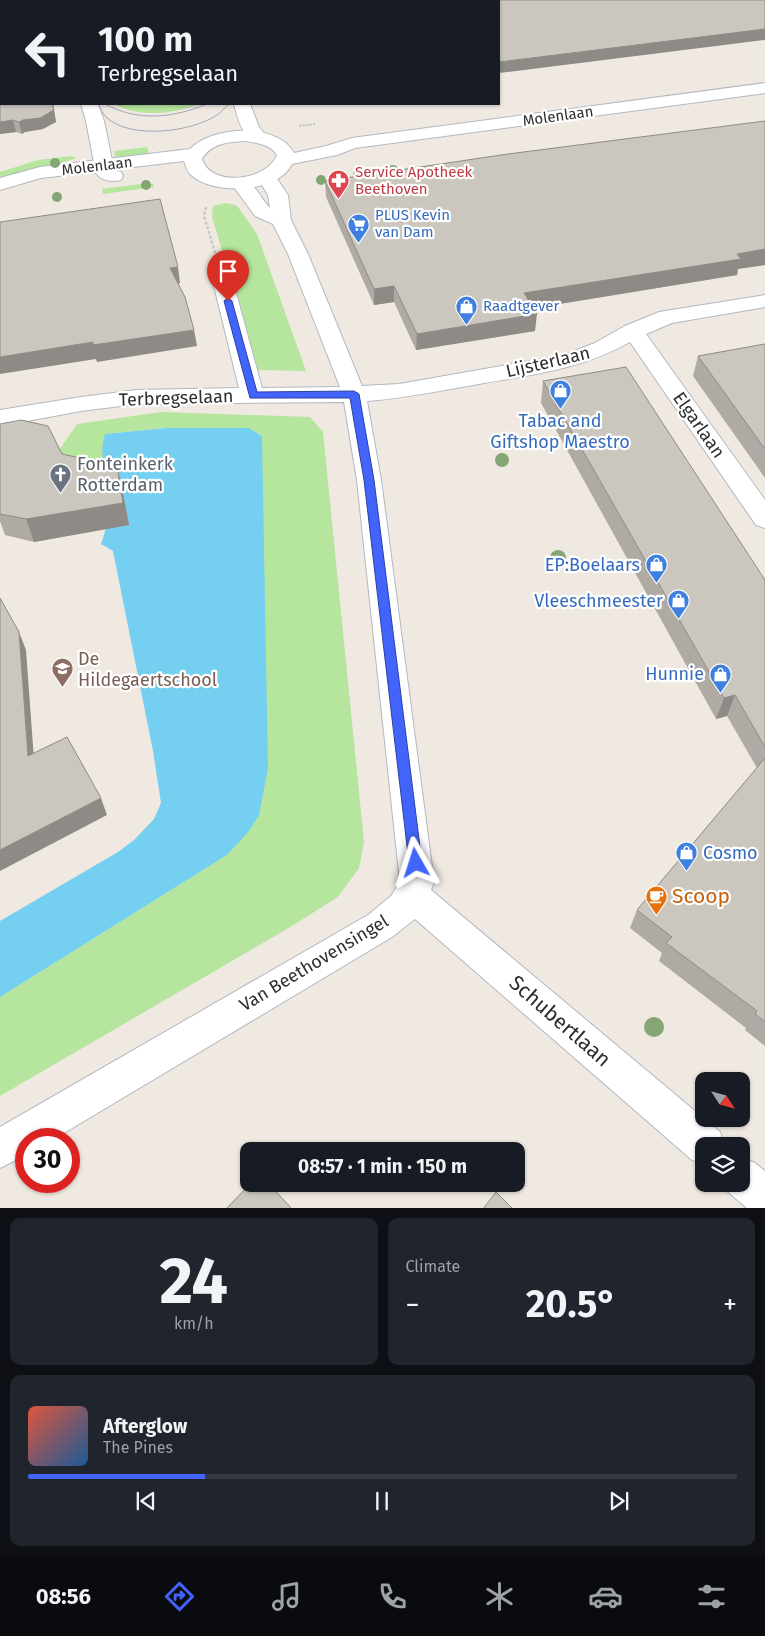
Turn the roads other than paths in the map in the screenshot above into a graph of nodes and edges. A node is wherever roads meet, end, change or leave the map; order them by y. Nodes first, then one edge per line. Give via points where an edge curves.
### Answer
1 (765, 88) edge
2 (89, 105) edge
3 (242, 105) edge
4 (258, 137) junction
5 (284, 154) junction
6 (195, 161) junction
7 (109, 170) junction
8 (266, 177) junction
9 (240, 183) junction
10 (0, 184) edge
11 (281, 220) junction
12 (223, 282) road end
13 (765, 301) edge
14 (633, 332) junction
15 (354, 394) junction
16 (253, 396) junction
17 (0, 418) edge
18 (765, 519) edge
19 (413, 896) junction
20 (695, 1137) edge
21 (0, 1149) edge
22 (750, 1184) edge
23 (765, 1197) edge

1 - 5 street, Molenlaan via 352,143 330,151
2 - 7 street
3 - 4 street
4 - 5 street
4 - 6 street via 220,139 201,148
5 - 8 street via 280,169
6 - 7 street, Molenlaan
6 - 9 street via 202,175
7 - 10 street, Molenlaan via 42,185
8 - 9 street
8 - 11 street via 278,195
9 - 11 street via 262,212
11 - 15 street via 298,254
12 - 16 street
13 - 14 street, Lijsterlaan via 666,318
14 - 15 street, Lijsterlaan via 569,361 399,391
14 - 18 street, Elgarlaan
15 - 16 street, Terbregselaan
15 - 19 street via 369,480 410,808 417,882
16 - 17 street, Terbregselaan via 137,398
19 - 20 street, Schubertlaan
19 - 21 street, Van Beethovensingel via 380,926
22 - 23 street

